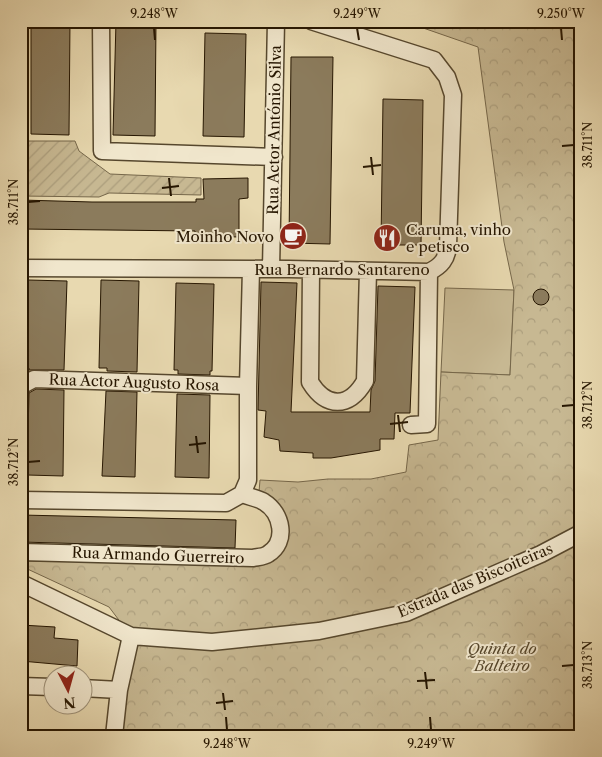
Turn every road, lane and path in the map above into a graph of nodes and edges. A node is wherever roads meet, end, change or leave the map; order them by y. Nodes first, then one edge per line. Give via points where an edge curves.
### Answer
1 (101, 21) edge
2 (276, 21) edge
3 (312, 21) edge
4 (274, 157) junction
5 (21, 268) edge
6 (252, 269) junction
7 (271, 269) junction
8 (311, 270) junction
9 (368, 271) junction
10 (429, 272) junction
11 (21, 386) edge
12 (248, 386) junction
13 (411, 425) dead end
14 (242, 494) junction
15 (21, 500) edge
16 (581, 533) edge
17 (21, 552) edge
18 (21, 583) edge
19 (131, 636) junction
20 (21, 686) edge
21 (42, 687) edge
22 (92, 689) edge
23 (119, 690) junction
24 (114, 736) edge

1 - 4 street via 102,151
2 - 4 street, Rua Actor António Silva
3 - 10 street, Rua Bernardo Santareno via 434,60 448,77 453,94 447,255 439,267
4 - 7 street, Rua Actor António Silva
5 - 6 street, Rua Bernardo Santareno
6 - 7 street, Rua Bernardo Santareno
6 - 12 street
7 - 8 street, Rua Bernardo Santareno
8 - 9 street, Rua Bernardo Santareno
8 - 9 street via 310,382 317,394 328,401 338,402 351,399 365,381
9 - 10 street, Rua Bernardo Santareno
10 - 13 street via 426,424
11 - 12 street, Rua Actor Augusto Rosa via 34,379
12 - 14 street via 248,480
14 - 15 street via 226,503
14 - 17 street, Rua Armando Guerreiro via 264,502 275,512 282,527 278,544 268,554 253,558
16 - 19 street, Estrada das Biscoiteiras via 542,554 406,613 319,631 212,642
18 - 19 street, Estrada das Biscoiteiras
19 - 23 street
20 - 21 street
22 - 23 street
23 - 24 street

